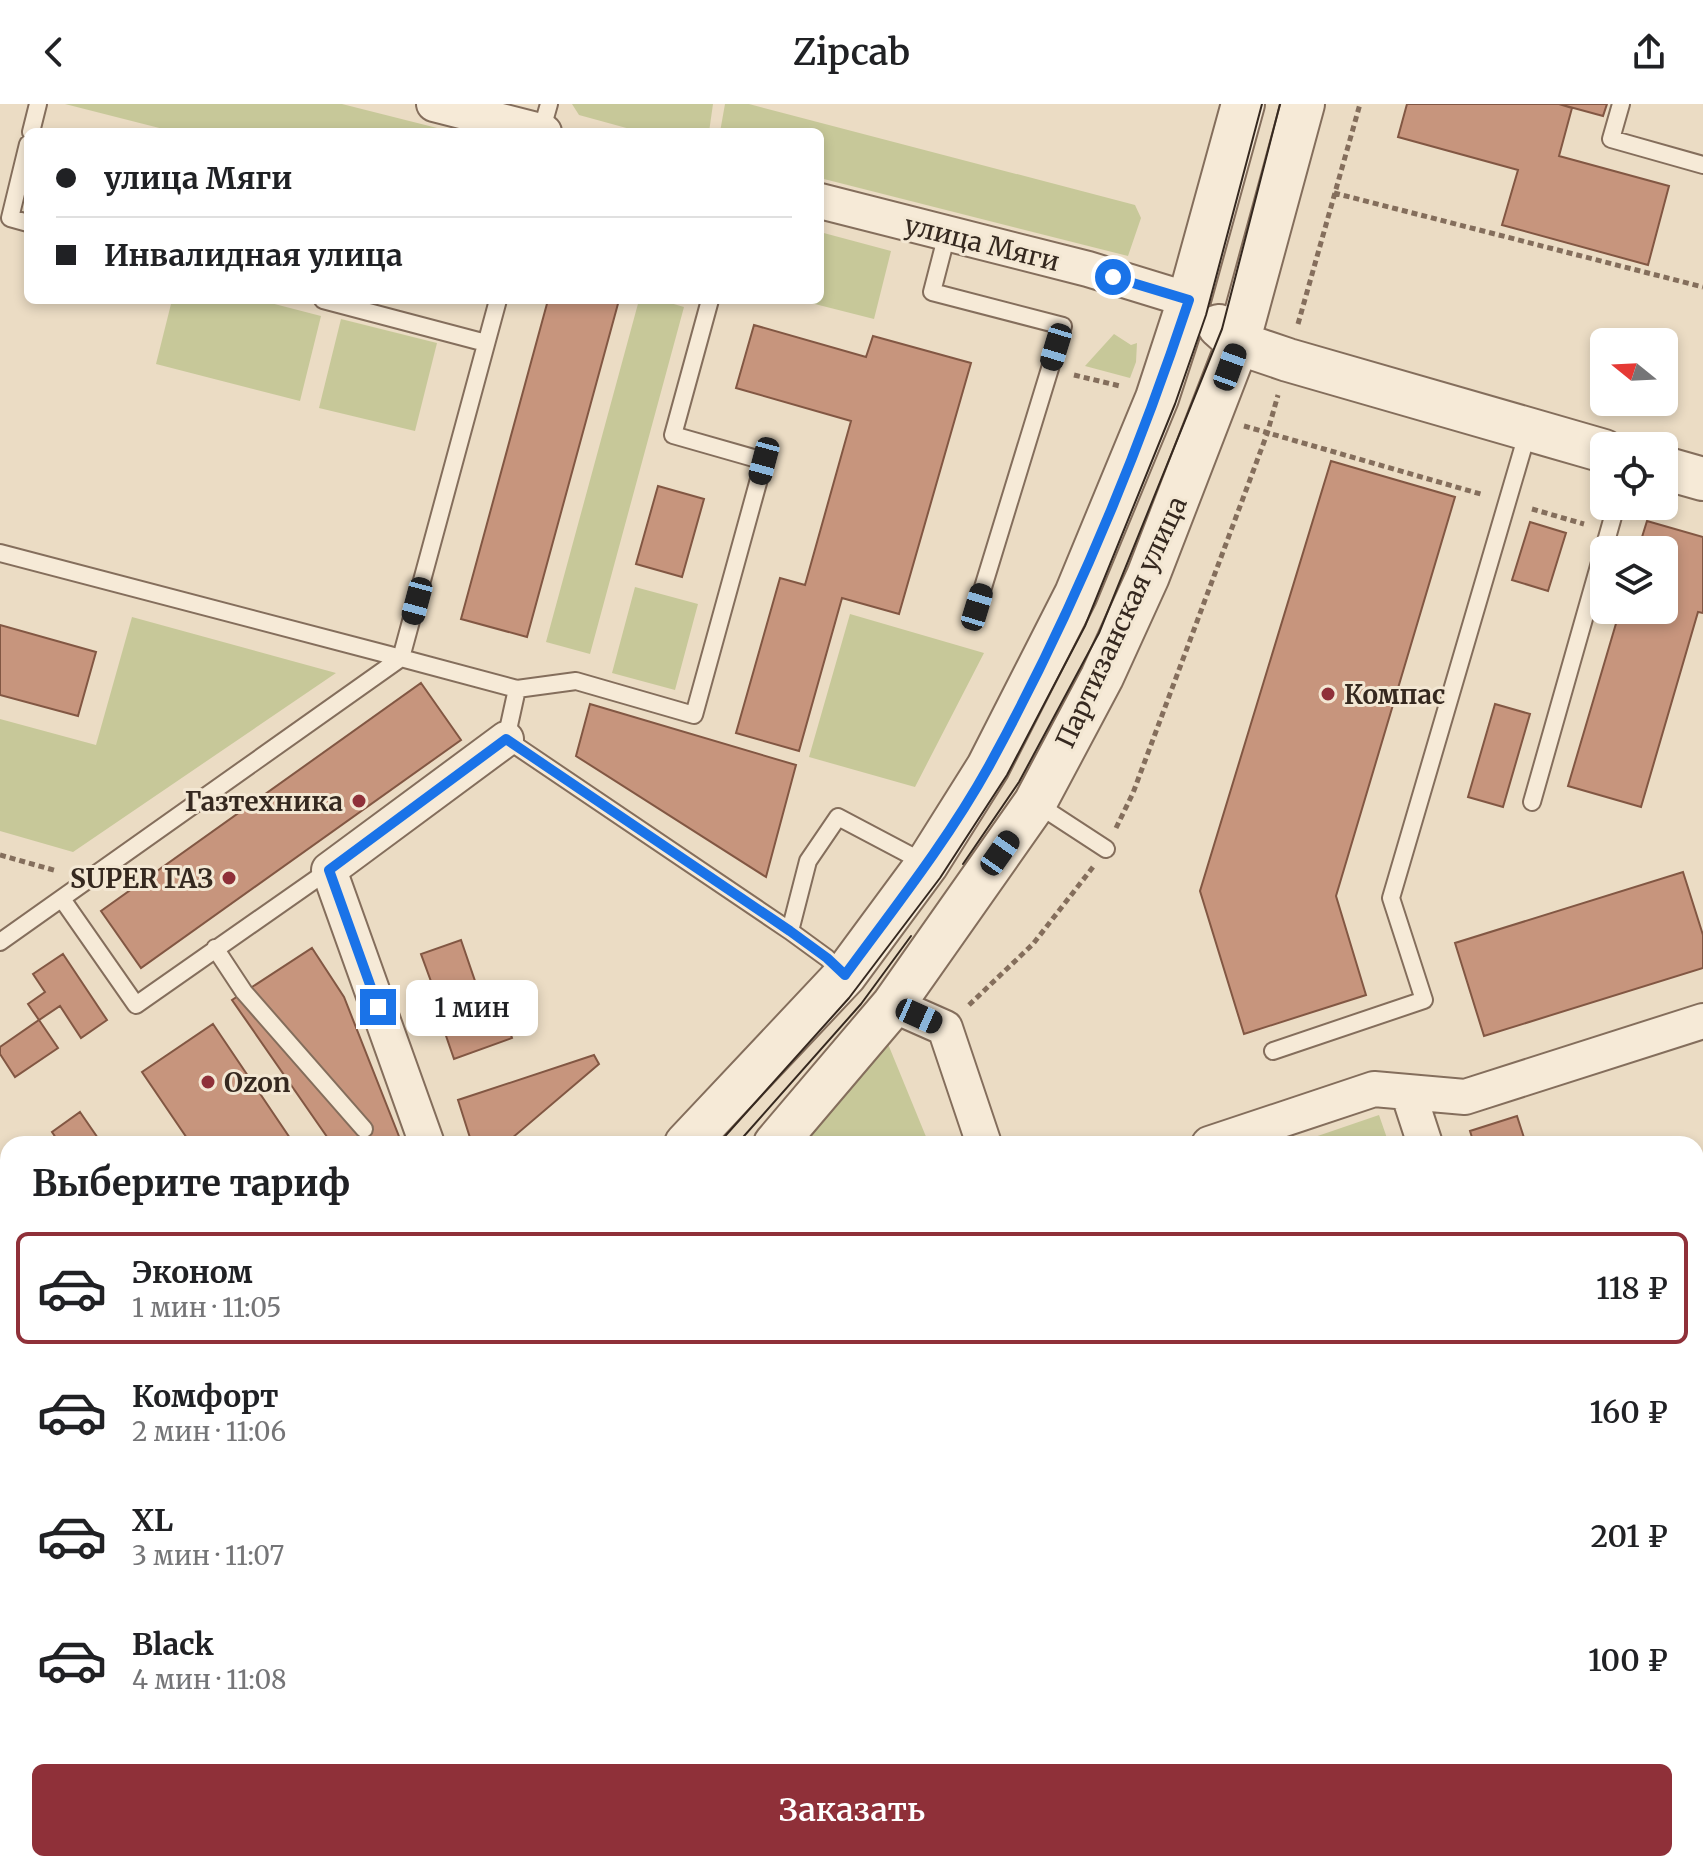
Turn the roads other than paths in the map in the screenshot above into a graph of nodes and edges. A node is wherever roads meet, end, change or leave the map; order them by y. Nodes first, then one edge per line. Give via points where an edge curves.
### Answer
1 (38, 104) edge
2 (434, 104) edge
3 (549, 104) edge
4 (1243, 104) edge
5 (1303, 104) edge
6 (1621, 104) edge
7 (32, 128) edge
8 (527, 128) edge
9 (543, 128) edge
10 (24, 160) edge
11 (1703, 165) edge
12 (824, 202) edge
13 (24, 222) edge
14 (947, 234) junction
15 (1189, 300) junction
16 (338, 304) edge
17 (497, 304) edge
18 (709, 304) edge
19 (486, 343) junction
20 (1238, 343) junction
21 (1529, 429) junction
22 (1590, 447) edge
23 (1678, 472) edge
24 (1703, 479) edge
25 (1612, 520) edge
26 (0, 553) edge
27 (977, 607) dead end
28 (401, 658) junction
29 (517, 689) junction
30 (506, 739) junction
31 (1532, 802) dead end
32 (1035, 803) junction
33 (1106, 849) dead end
34 (927, 864) junction
35 (329, 870) junction
36 (62, 899) junction
37 (790, 931) junction
38 (0, 942) edge
39 (215, 948) junction
40 (845, 975) junction
41 (893, 1005) junction
42 (1703, 1021) edge
43 (1273, 1051) dead end
44 (1408, 1092) junction
45 (364, 1129) dead end
46 (424, 1136) edge
47 (694, 1136) edge
48 (782, 1136) edge
49 (981, 1136) edge
50 (1233, 1136) edge
51 (1422, 1136) edge

1 - 7 lane
2 - 8 street
3 - 9 lane
4 - 15 street, Партизанская улица
5 - 20 street, Партизанская улица
6 - 11 lane via 1611,139
10 - 13 lane via 10,218
12 - 14 street, улица Мяги
14 - 15 street, улица Мяги
14 - 27 lane via 932,292 1063,326
15 - 20 street
15 - 34 street, Партизанская улица via 1157,398 1076,594 988,767
16 - 19 lane
17 - 19 lane
18 - 29 lane via 673,435 764,461 694,715 576,681
19 - 28 lane
20 - 21 street
20 - 32 street, Партизанская улица via 1148,576
21 - 22 street
21 - 43 lane via 1391,898 1424,1000
23 - 24 street
25 - 31 lane
26 - 28 lane
28 - 29 lane
28 - 36 lane
29 - 30 lane
30 - 35 street
30 - 37 lane
32 - 33 lane
32 - 41 street, Партизанская улица
34 - 37 lane via 838,817 808,861
34 - 40 street, Партизанская улица
35 - 39 lane
35 - 46 street
36 - 38 lane
36 - 39 lane via 136,1005
37 - 40 lane
39 - 45 lane via 244,992
40 - 47 street, Партизанская улица
41 - 48 street, Партизанская улица
41 - 49 street via 945,1028
42 - 44 street via 1465,1097
44 - 50 street via 1374,1089
44 - 51 street

